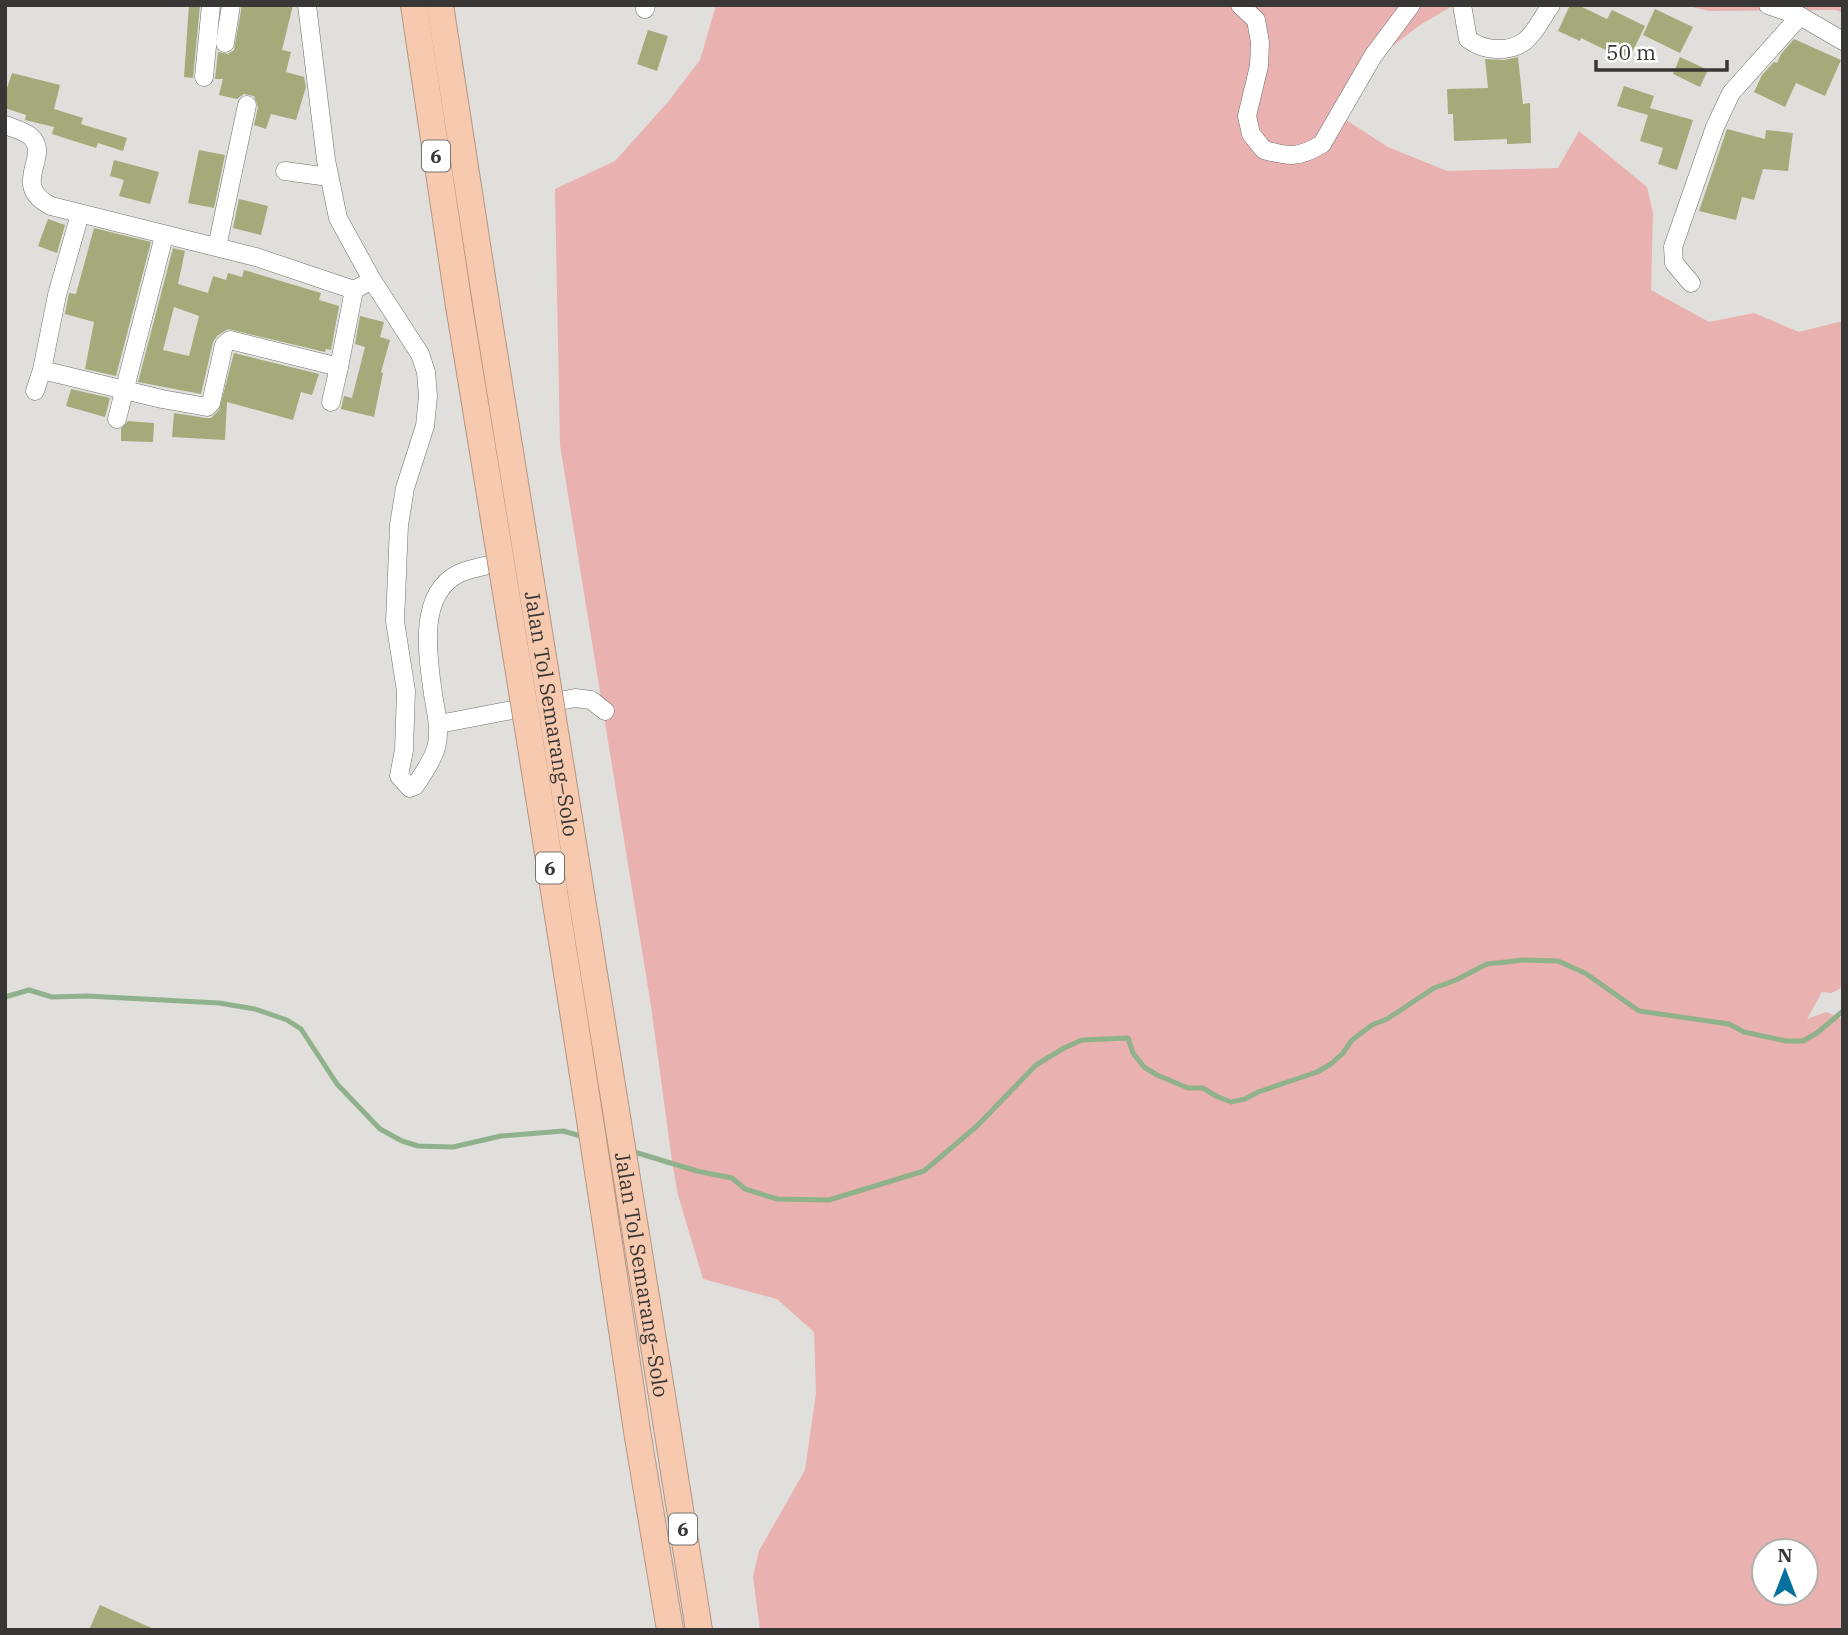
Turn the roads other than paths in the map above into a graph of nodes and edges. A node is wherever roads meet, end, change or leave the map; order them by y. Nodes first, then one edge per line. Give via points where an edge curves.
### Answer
1 (211, 5) edge
2 (231, 5) edge
3 (307, 5) edge
4 (414, 5) edge
5 (440, 5) edge
6 (1240, 5) edge
7 (1411, 5) edge
8 (1462, 5) edge
9 (1551, 5) edge
10 (1768, 5) edge
11 (1800, 16) junction
12 (1843, 41) edge
13 (225, 43) dead end
14 (204, 77) dead end
15 (247, 105) dead end
16 (5, 125) edge
17 (285, 171) dead end
18 (329, 177) junction
19 (80, 214) junction
20 (164, 236) junction
21 (217, 247) junction
22 (372, 280) junction
23 (1691, 283) dead end
24 (354, 290) junction
25 (339, 367) junction
26 (42, 370) junction
27 (125, 390) junction
28 (35, 391) dead end
29 (331, 402) dead end
30 (117, 419) dead end
31 (484, 566) dead end
32 (605, 711) dead end
33 (439, 724) junction
34 (670, 1630) edge
35 (699, 1630) edge

1 - 14 street
2 - 13 street
3 - 18 street
4 - 34 highway, Jalan Tol Semarang–Solo / 6, bridge
5 - 35 highway, Jalan Tol Semarang–Solo / 6, bridge
6 - 7 street via 1256,20 1259,42 1258,79 1248,125 1264,150 1290,157 1322,144 1373,56
8 - 9 street via 1468,39 1477,47 1497,49 1526,40
10 - 11 street
11 - 12 street
11 - 23 street via 1731,93 1715,127 1673,247 1674,263
15 - 21 street
16 - 19 street via 30,135 35,142 31,180 38,200
17 - 18 street
18 - 22 street via 338,218
19 - 20 street
19 - 26 street
20 - 21 street
20 - 27 street
21 - 24 street
22 - 24 street
22 - 33 street via 420,354 428,396 425,426 405,488 399,525 394,621 405,691 399,776 410,788 436,749
24 - 25 street
25 - 27 street via 230,340 224,345 209,406
25 - 29 street
26 - 27 street
26 - 28 street
27 - 30 street
31 - 33 street via 458,574 442,586 429,618
32 - 33 street via 591,700 575,698

